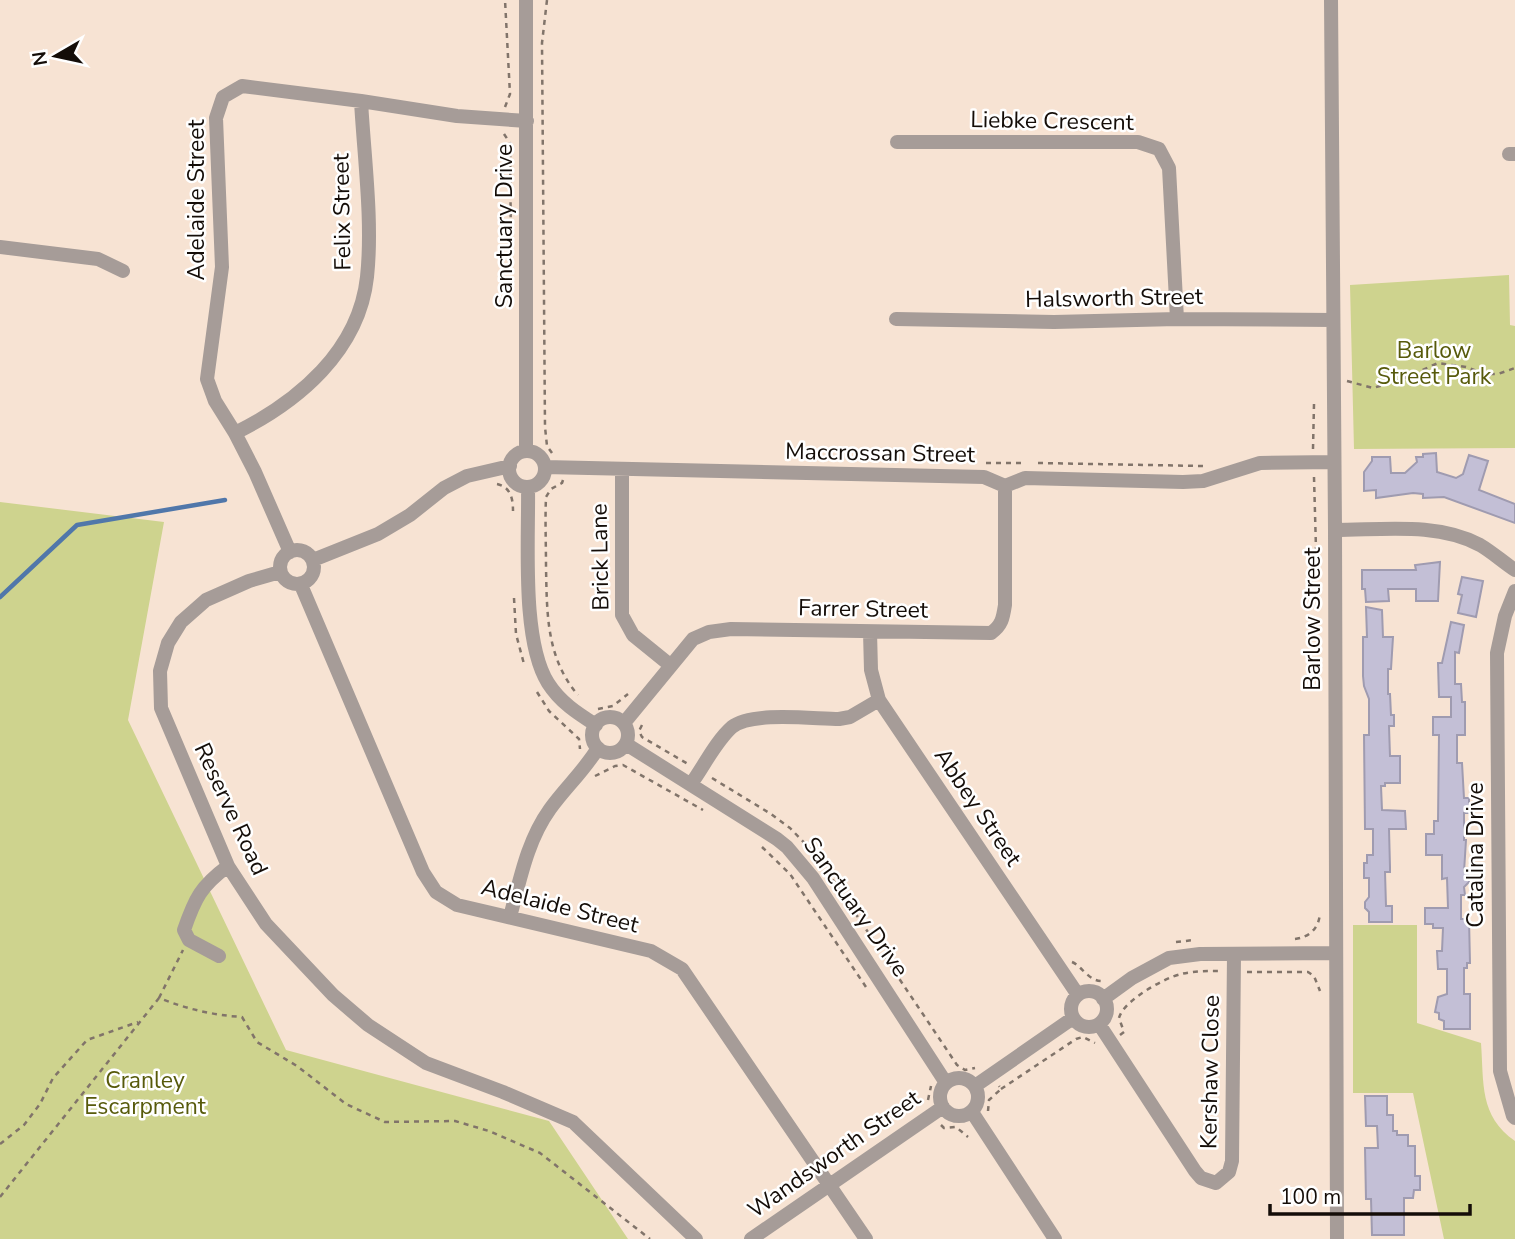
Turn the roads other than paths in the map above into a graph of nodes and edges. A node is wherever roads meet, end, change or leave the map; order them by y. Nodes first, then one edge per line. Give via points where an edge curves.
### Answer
1 (526, 0) edge
2 (1331, 0) edge
3 (361, 100) junction
4 (527, 121) junction
5 (897, 142) dead end
6 (0, 247) edge
7 (123, 271) dead end
8 (896, 319) dead end
9 (1177, 319) junction
10 (1333, 320) junction
11 (235, 433) junction
12 (526, 451) junction
13 (1334, 462) junction
14 (510, 466) junction
15 (545, 467) junction
16 (622, 470) junction
17 (1005, 486) junction
18 (528, 487) junction
19 (1335, 530) junction
20 (290, 552) junction
21 (313, 560) junction
22 (1515, 570) edge
23 (280, 572) junction
24 (301, 585) junction
25 (1515, 591) edge
26 (870, 632) junction
27 (670, 665) junction
28 (879, 701) junction
29 (624, 723) junction
30 (596, 725) junction
31 (626, 744) junction
32 (598, 748) junction
33 (691, 784) junction
34 (228, 866) junction
35 (510, 917) junction
36 (1335, 953) junction
37 (1234, 955) junction
38 (219, 956) dead end
39 (1078, 995) junction
40 (1103, 999) junction
41 (1073, 1018) junction
42 (1099, 1024) junction
43 (946, 1083) junction
44 (975, 1086) junction
45 (943, 1107) junction
46 (972, 1112) junction
47 (1515, 1118) edge
48 (830, 1185) junction
49 (696, 1239) edge
50 (751, 1239) edge
51 (866, 1239) edge
52 (1055, 1239) edge
53 (1337, 1239) edge

1 - 4 street, Sanctuary Drive
2 - 10 street, Barlow Street
3 - 4 street, Adelaide Street via 457,116
3 - 11 street, Felix Street via 368,252 359,311 346,339 316,378 288,403
3 - 11 street, Adelaide Street via 242,86 223,97 219,106 222,267 207,379
4 - 12 street, Sanctuary Drive
5 - 9 street, Liebke Crescent via 1138,142 1159,149 1169,168
6 - 7 street via 98,259
8 - 9 street, Halsworth Street
9 - 10 street, Halsworth Street
10 - 13 street, Barlow Street
11 - 20 street, Adelaide Street
12 - 14 street via 516,455
12 - 15 street via 540,456
13 - 17 street, Maccrossan Street via 1260,463 1203,481 1025,478
13 - 19 street, Barlow Street
14 - 18 street via 513,480
14 - 21 street via 467,476 444,488 411,516
15 - 16 street, Maccrossan Street
15 - 18 street via 540,482
16 - 17 street, Maccrossan Street via 984,477
16 - 27 street, Brick Lane via 622,615 633,635
17 - 26 street, Farrer Street via 1005,605 998,628 979,634
18 - 30 street via 529,606 537,658 548,684 567,707
19 - 22 street via 1453,534 1480,545
19 - 36 street, Barlow Street
20 - 21 street via 301,550
20 - 23 street via 282,558
21 - 24 street via 313,576
23 - 24 street via 286,581
23 - 34 street, Reserve Road via 206,600 181,622 168,643 160,671 161,708
24 - 35 street, Adelaide Street via 423,872 436,892 457,905
25 - 47 street, Catalina Drive via 1505,616 1497,666 1500,1071
26 - 27 street, Farrer Street via 718,630 693,639
26 - 28 street, Abbey Street via 871,670
27 - 29 street, Farrer Street
28 - 33 street via 839,719 740,721
28 - 39 street, Abbey Street
29 - 30 street via 612,717
29 - 31 street
30 - 32 street via 593,738
31 - 32 street via 611,753
31 - 33 street, Sanctuary Drive
32 - 35 street via 550,809 529,848
33 - 43 street, Sanctuary Drive via 777,839 798,859
34 - 38 street via 206,883 184,930 189,940
34 - 49 street, Reserve Road via 266,924 368,1026 426,1063 573,1122
35 - 48 street, Adelaide Street via 651,951 682,969
36 - 37 street
36 - 53 street, Barlow Street
37 - 40 street via 1169,958
37 - 42 street, Kershaw Close via 1232,1161 1229,1172 1216,1183 1195,1171
39 - 40 street via 1094,992
39 - 41 street via 1071,1006
40 - 42 street via 1105,1015
41 - 42 street via 1082,1026
41 - 44 street
43 - 44 street via 962,1078
43 - 45 street via 940,1096
44 - 46 street via 978,1098
45 - 46 street via 958,1116
45 - 48 street, Wandsworth Street
46 - 52 street
48 - 50 street, Wandsworth Street
48 - 51 street, Adelaide Street

